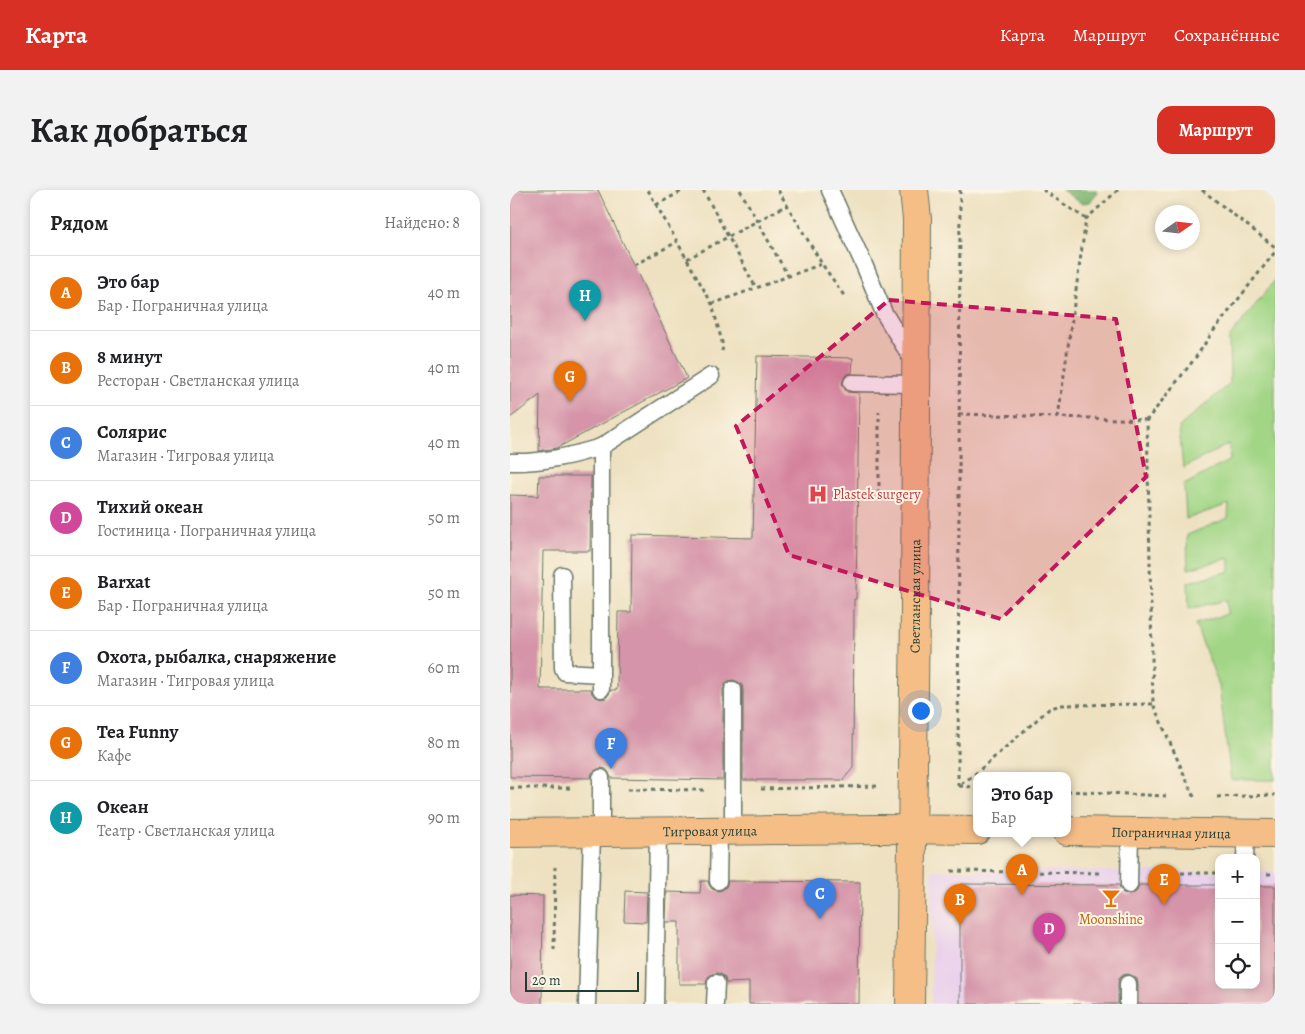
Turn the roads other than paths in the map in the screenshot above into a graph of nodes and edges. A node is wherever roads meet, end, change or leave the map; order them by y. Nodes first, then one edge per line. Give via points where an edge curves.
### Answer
1 (830, 190) edge
2 (914, 190) edge
3 (916, 375) junction
4 (711, 376) road end
5 (852, 383) dead end
6 (601, 447) junction
7 (510, 462) edge
8 (562, 575) dead end
9 (733, 690) dead end
10 (601, 783) road end
11 (911, 829) junction
12 (973, 830) edge
13 (726, 831) junction
14 (1071, 831) edge
15 (658, 832) junction
16 (1130, 832) junction
17 (510, 833) edge
18 (597, 833) junction
19 (1275, 834) edge
20 (1246, 846) edge
21 (718, 881) dead end
22 (1129, 885) dead end
23 (716, 984) dead end
24 (1128, 984) dead end
25 (588, 985) junction
26 (576, 1004) edge
27 (587, 1004) edge
28 (655, 1004) edge
29 (715, 1004) edge
30 (910, 1004) edge
31 (1128, 1004) edge

1 - 3 lane via 884,313
2 - 3 main road, Светланская улица via 917,220
3 - 5 lane
3 - 11 main road, Светланская улица
4 - 6 lane
6 - 7 lane via 547,460
6 - 8 lane via 601,682 565,672 563,668
9 - 13 lane via 733,790
10 - 18 lane
11 - 12 main road
11 - 13 main road, Тигровая улица
11 - 30 main road, Светланская улица
13 - 15 main road, Тигровая улица
13 - 21 lane
14 - 16 main road, Пограничная улица
15 - 18 main road, Тигровая улица
15 - 28 lane
16 - 20 main road, Пограничная улица
16 - 22 lane
17 - 18 main road, Тигровая улица
18 - 25 lane
19 - 20 main road, Пограничная улица
23 - 29 lane
24 - 31 lane
25 - 26 lane
25 - 27 lane

